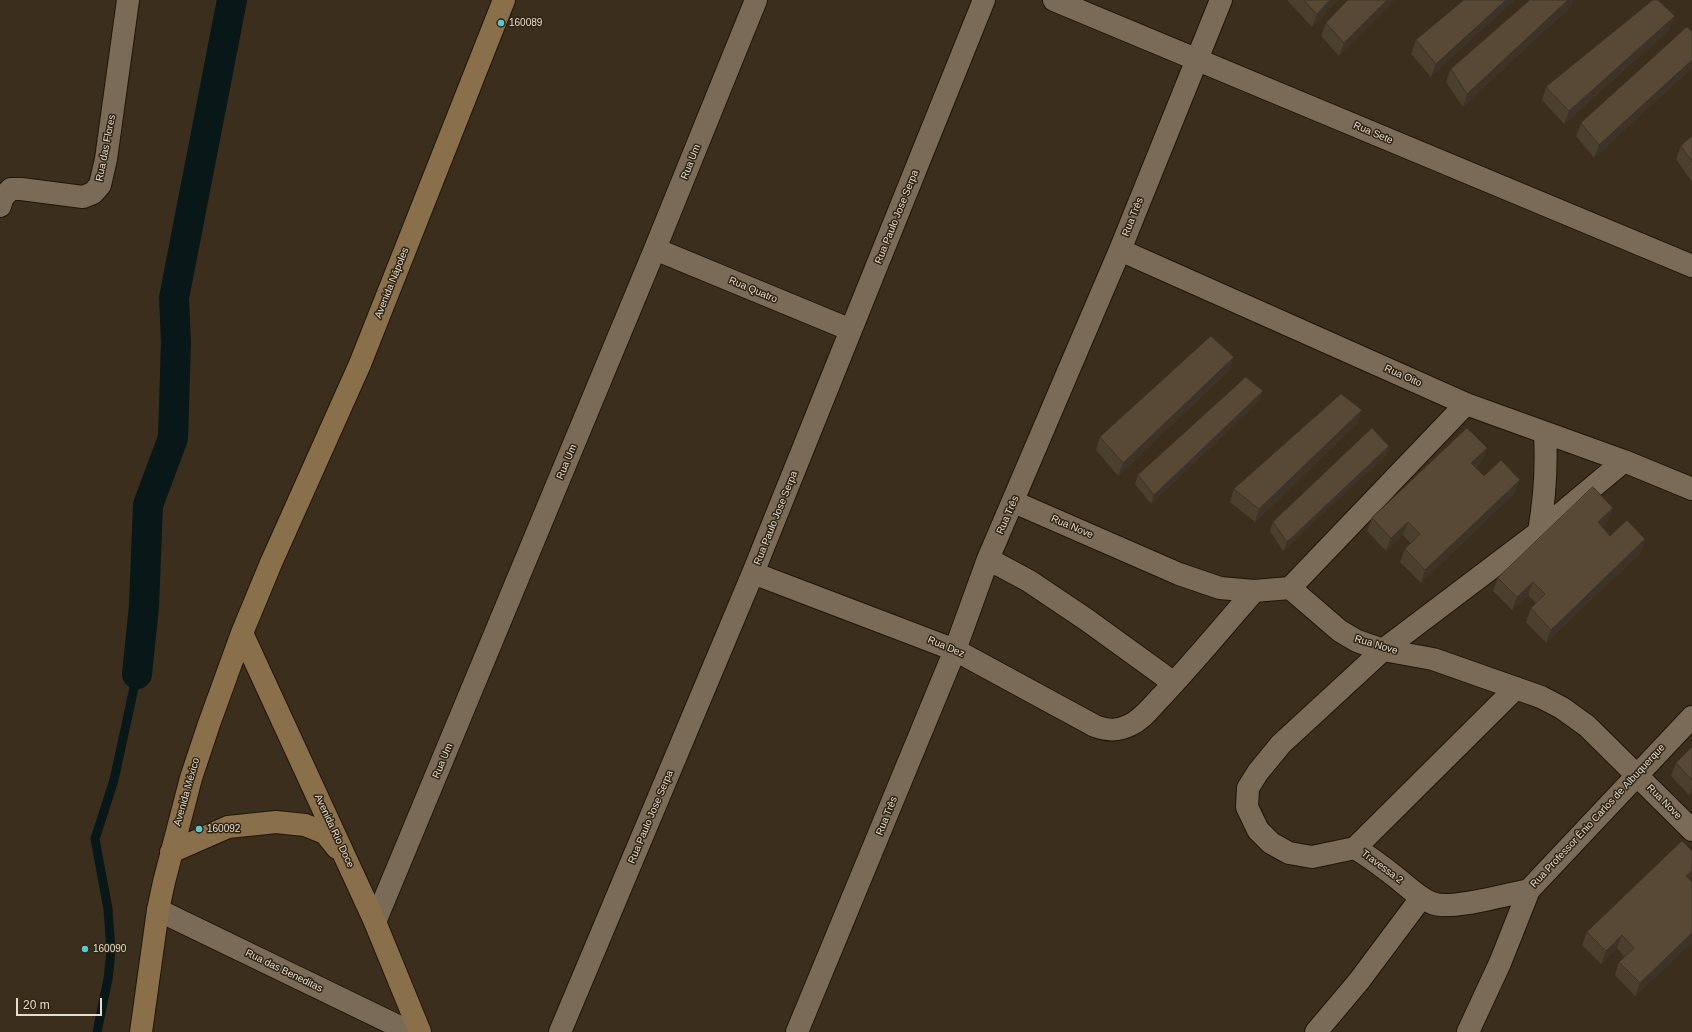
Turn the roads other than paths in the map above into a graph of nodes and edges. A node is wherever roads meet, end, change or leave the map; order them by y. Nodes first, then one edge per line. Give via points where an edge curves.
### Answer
1 (128, 0) edge
2 (504, 0) edge
3 (756, 0) edge
4 (984, 0) edge
5 (1054, 0) edge
6 (1220, 0) edge
7 (1196, 60) junction
8 (0, 206) edge
9 (655, 249) junction
10 (1120, 250) junction
11 (1692, 266) edge
12 (852, 330) junction
13 (1466, 404) junction
14 (1545, 434) junction
15 (1624, 461) junction
16 (1692, 489) edge
17 (1014, 502) junction
18 (1539, 532) junction
19 (988, 559) junction
20 (271, 563) joint
21 (753, 573) junction
22 (1290, 588) junction
23 (1254, 591) junction
24 (242, 633) junction
25 (955, 650) junction
26 (1383, 650) junction
27 (1174, 683) junction
28 (1516, 688) junction
29 (1692, 717) edge
30 (1637, 775) junction
31 (1692, 830) edge
32 (1355, 848) junction
33 (171, 852) junction
34 (347, 859) junction
35 (1529, 890) junction
36 (1421, 898) junction
37 (158, 910) junction
38 (375, 922) junction
39 (141, 1032) edge
40 (410, 1032) edge
41 (420, 1032) edge
42 (560, 1032) edge
43 (797, 1032) edge
44 (1316, 1032) edge
45 (1468, 1032) edge

1 - 8 street, Rua das Flores via 106,159 100,185 83,197 11,190 3,197
2 - 20 main road, Avenida Nápoles via 360,364
3 - 9 street, Rua Um
4 - 12 street, Rua Paulo Jose Serpa
5 - 7 street, Rua Sete
6 - 7 street, Rua Três
7 - 10 street, Rua Três
7 - 11 street, Rua Sete
9 - 12 street, Rua Quatro
9 - 38 street, Rua Um
10 - 13 street, Rua Oito
10 - 17 street, Rua Três
12 - 21 street, Rua Paulo Jose Serpa
13 - 14 street, Rua Oito
13 - 22 street
14 - 15 street, Rua Oito
14 - 18 street via 1547,465
15 - 16 street, Rua Oito
15 - 18 street
17 - 19 street, Rua Três
17 - 23 street, Rua Nove via 1179,574 1220,588
18 - 26 street
19 - 25 street, Rua Três
19 - 27 street via 1029,580
20 - 24 main road, Avenida México
21 - 25 street, Rua Dez
21 - 42 street, Rua Paulo Jose Serpa
22 - 23 street, Rua Nove
22 - 26 street, Rua Nove via 1340,631 1357,641
23 - 27 street
24 - 33 main road, Avenida México via 191,778
24 - 34 main road, Avenida Rio Doce
25 - 27 street, Rua Dez via 1106,730 1116,730 1142,718
25 - 43 street, Rua Três
26 - 28 street, Rua Nove via 1433,659
26 - 32 street, Travessa 2 via 1281,744 1248,788 1247,807 1258,830 1271,843 1289,853 1312,857
28 - 30 street, Rua Nove via 1541,697 1575,717
28 - 32 street
29 - 30 street, Rua Professor Ênio Carlos de Albuquerque
30 - 31 street, Rua Nove
30 - 35 street, Rua Professor Ênio Carlos de Albuquerque
32 - 36 street, Travessa 2 via 1376,861
33 - 34 main road via 228,828 276,822 306,825 325,833
33 - 37 main road, Avenida México
34 - 38 main road, Avenida Rio Doce
35 - 36 street, Travessa 2 via 1445,905 1433,904
35 - 45 street, Rua Professor Ênio Carlos de Albuquerque via 1500,963
36 - 44 street via 1359,981
37 - 39 main road, Avenida México
37 - 40 street, Rua das Beneditas
38 - 41 main road, Avenida Rio Doce

